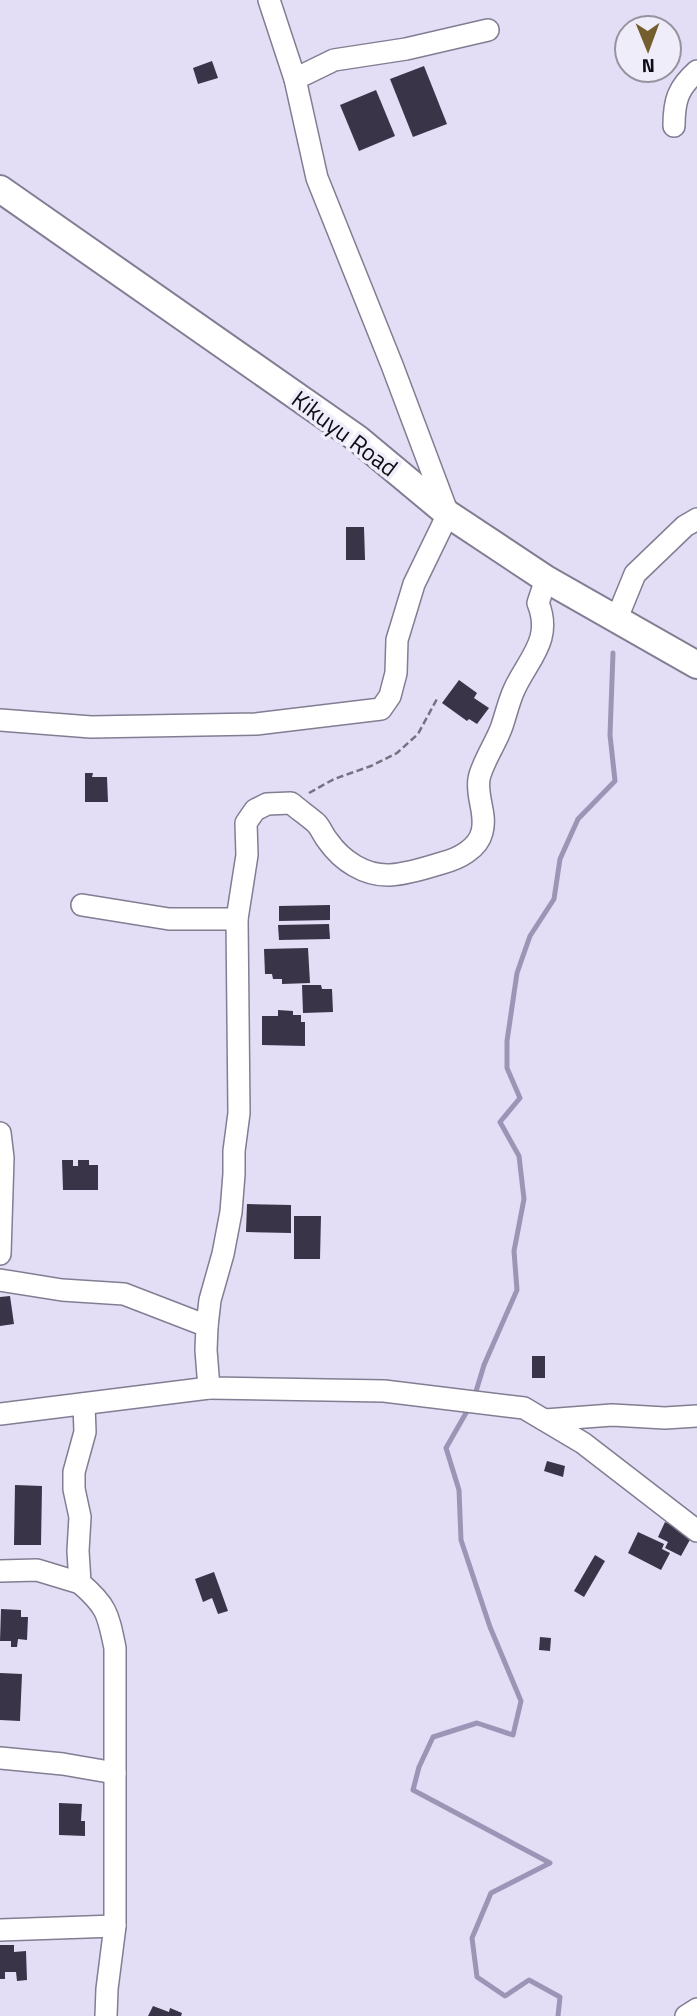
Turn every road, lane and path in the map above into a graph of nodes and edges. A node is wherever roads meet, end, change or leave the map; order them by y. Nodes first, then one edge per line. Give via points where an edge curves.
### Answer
1 (269, 0) edge
2 (488, 30) dead end
3 (697, 71) edge
4 (295, 79) junction
5 (674, 126) dead end
6 (0, 189) edge
7 (448, 514) junction
8 (697, 519) edge
9 (545, 579) junction
10 (617, 618) junction
11 (697, 665) edge
12 (438, 697) dead end
13 (0, 720) edge
14 (291, 803) junction
15 (82, 905) dead end
16 (237, 919) junction
17 (0, 1133) edge
18 (0, 1254) edge
19 (0, 1279) edge
20 (207, 1326) junction
21 (209, 1388) junction
22 (84, 1404) junction
23 (0, 1414) edge
24 (697, 1416) edge
25 (545, 1420) junction
26 (697, 1531) edge
27 (0, 1571) edge
28 (80, 1583) junction
29 (0, 1758) edge
30 (115, 1773) junction
31 (116, 1926) junction
32 (0, 1930) edge
33 (697, 2009) edge
34 (106, 2016) edge
35 (686, 2016) edge

1 - 4 street
2 - 4 street via 334,60
3 - 5 street via 681,88
4 - 7 street via 317,178
6 - 7 main road, Kikuyu Road via 358,439
7 - 9 main road, Kikuyu Road
7 - 13 street via 414,584 397,640 390,696 381,709 256,724 91,727
8 - 10 street via 635,575
9 - 10 main road, Kikuyu Road
9 - 14 street via 538,603 543,616 539,647 513,691 479,776 482,833 471,850 451,861 390,875 361,870
10 - 11 main road, Kikuyu Road
12 - 14 path via 418,734 397,753
14 - 16 street via 267,804 255,810 246,823 247,855
15 - 16 street via 169,919
16 - 20 street via 237,1135 231,1212
17 - 18 street
19 - 20 street via 124,1294
20 - 21 street
21 - 22 street
21 - 25 street via 384,1391 524,1408
22 - 23 street
22 - 28 street via 85,1432 74,1472 80,1517
24 - 25 street
25 - 26 street via 583,1443
27 - 28 street via 37,1570
28 - 30 street via 107,1613 115,1648
29 - 30 street
30 - 31 street
31 - 32 street
31 - 34 street
33 - 35 street

